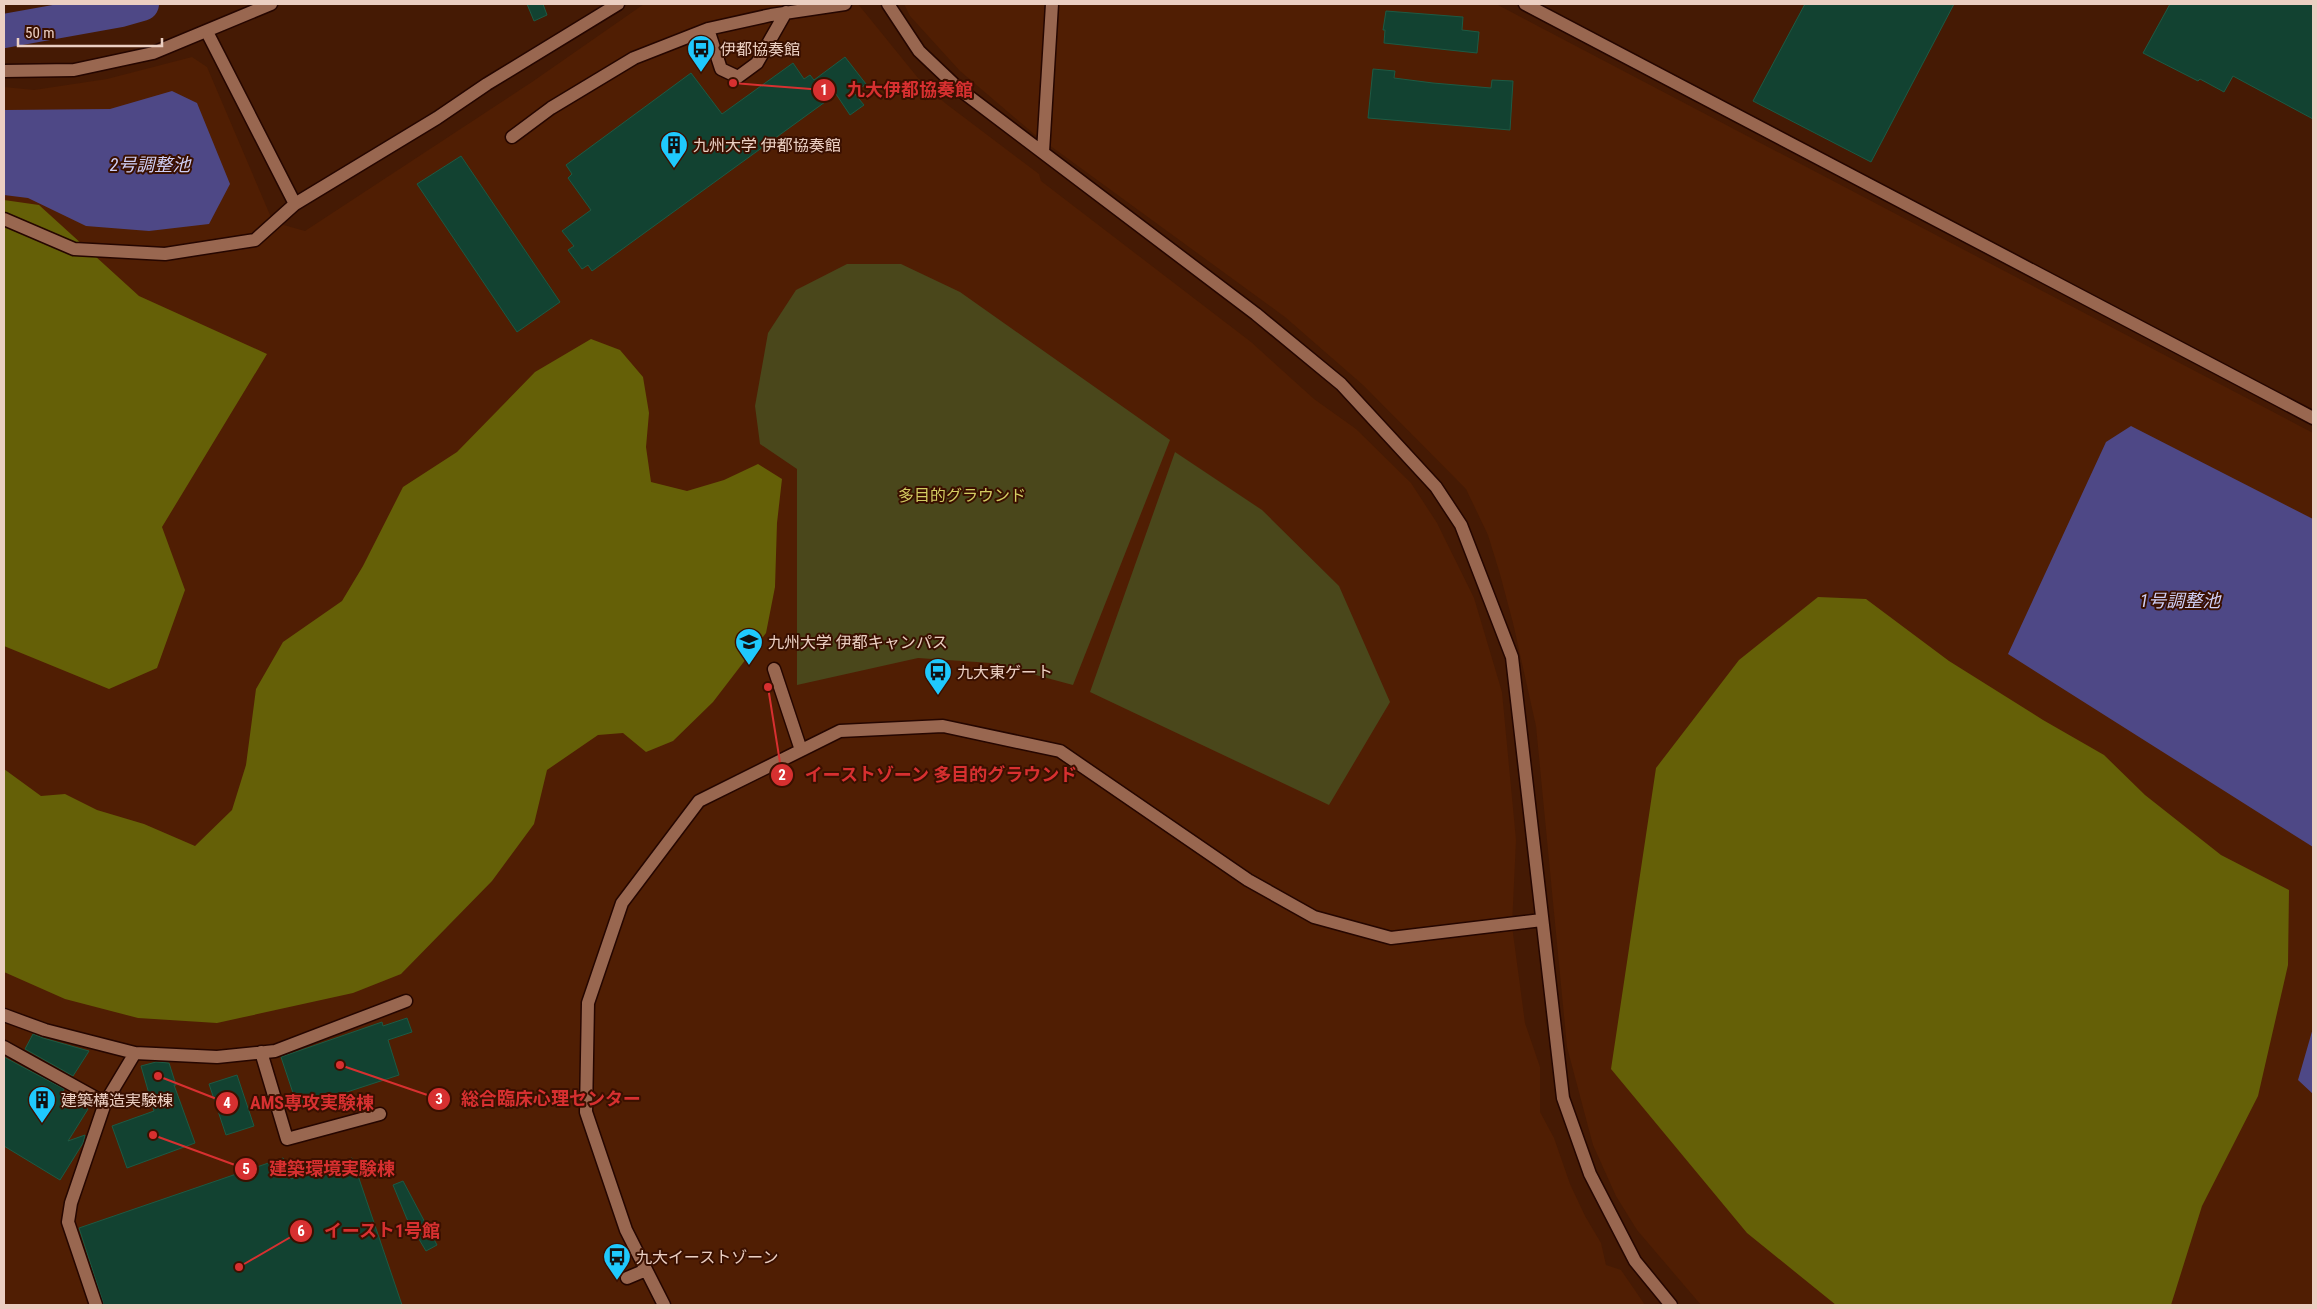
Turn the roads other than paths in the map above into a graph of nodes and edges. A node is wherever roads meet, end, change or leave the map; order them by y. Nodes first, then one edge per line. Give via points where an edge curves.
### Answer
1 (271, 4) edge
2 (618, 4) edge
3 (845, 4) edge
4 (888, 4) edge
5 (1052, 4) edge
6 (1525, 4) edge
7 (786, 12) junction
8 (708, 30) junction
9 (208, 32) junction
10 (4, 71) edge
11 (512, 136) dead end
12 (1042, 152) junction
13 (295, 204) junction
14 (4, 219) edge
15 (2313, 418) edge
16 (774, 669) dead end
17 (801, 750) junction
18 (1542, 920) junction
19 (406, 1001) dead end
20 (4, 1015) edge
21 (4, 1047) edge
22 (135, 1052) junction
23 (261, 1052) junction
24 (105, 1103) junction
25 (380, 1114) dead end
26 (646, 1270) junction
27 (627, 1278) dead end
28 (96, 1305) edge
29 (664, 1305) edge
30 (1672, 1305) edge

1 - 9 street
2 - 13 street
3 - 7 street
4 - 12 street via 920,51 958,89
5 - 12 street
6 - 15 street
7 - 8 street
7 - 8 street via 757,62 738,77 722,68
8 - 11 street via 634,58 551,108
9 - 10 street via 154,53 74,70
9 - 13 street
12 - 18 street via 1256,314 1341,384 1436,487 1461,525 1512,657
13 - 14 street via 255,240 165,254 74,249
16 - 17 street
17 - 18 street via 840,731 943,726 1060,751 1248,880 1314,917 1391,938
17 - 26 street via 699,801 622,903 588,1003 586,1112 626,1230
18 - 30 street via 1563,1098 1590,1174 1617,1226 1636,1261
19 - 23 street via 275,1051
20 - 22 street via 45,1030
21 - 24 street
22 - 23 street via 217,1057
22 - 24 street
23 - 25 street via 287,1139
24 - 28 street via 71,1203 68,1222
26 - 27 street
26 - 29 street

